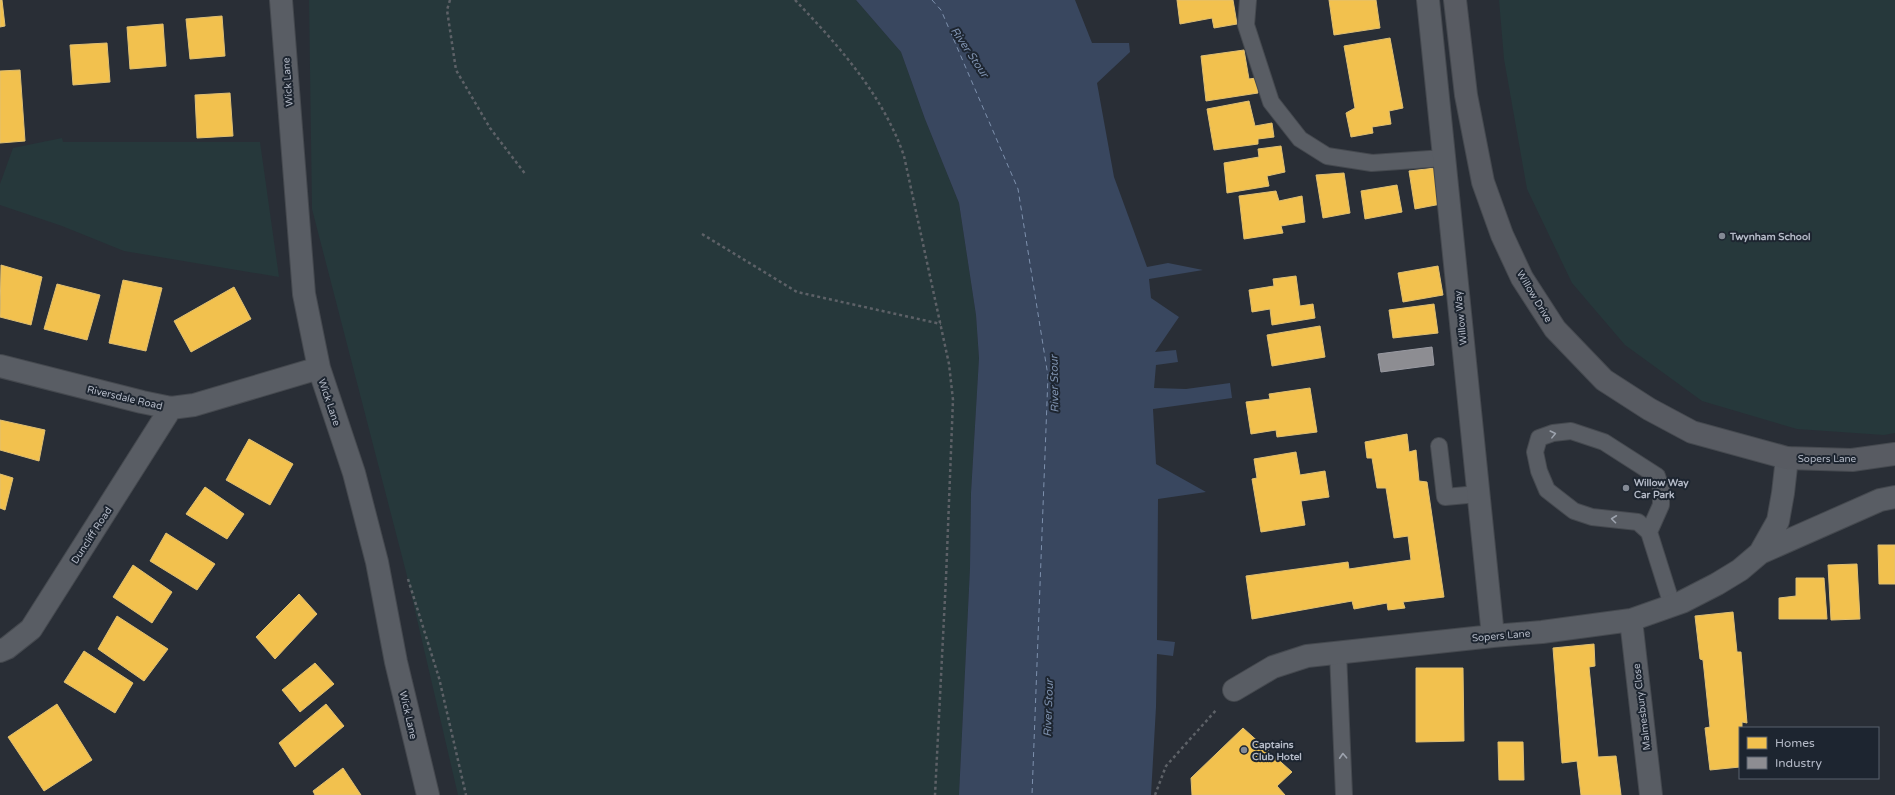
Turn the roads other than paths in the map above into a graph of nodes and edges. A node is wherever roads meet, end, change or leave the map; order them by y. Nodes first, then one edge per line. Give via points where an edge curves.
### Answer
1 (281, 0) edge
2 (1248, 0) edge
3 (1428, 0) edge
4 (1455, 0) edge
5 (1444, 158) junction
6 (0, 366) edge
7 (319, 368) junction
8 (172, 408) junction
9 (1440, 446) dead end
10 (1895, 454) edge
11 (1787, 458) junction
12 (1478, 494) junction
13 (1895, 497) edge
14 (1649, 532) junction
15 (1760, 553) junction
16 (1672, 605) junction
17 (1631, 620) junction
18 (1493, 636) junction
19 (0, 651) edge
20 (1338, 653) junction
21 (1234, 690) road end
22 (428, 795) edge
23 (1344, 795) edge
24 (1651, 795) edge

1 - 7 street, Wick Lane via 304,294
2 - 5 lane via 1246,25 1271,102 1300,140 1327,156 1372,163
3 - 5 street, Willow Way
4 - 11 street, Willow Drive via 1466,95 1482,182 1522,278 1555,329 1604,380 1649,409 1692,432
5 - 12 street, Willow Way
6 - 8 street, Riversdale Road
7 - 8 street, Riversdale Road via 194,405
7 - 22 street, Wick Lane via 354,473 377,562 396,662
8 - 19 street, Duncliff Road via 30,629
9 - 12 lane via 1446,497
10 - 11 street, Sopers Lane via 1852,460
11 - 15 street, Sopers Lane via 1778,521
12 - 18 street, Willow Way
13 - 15 street, Sopers Lane via 1880,500
14 -> 14 lane via 1638,522 1592,517 1574,510 1547,490 1535,452 1539,438 1571,431 1604,442 1657,476 1661,488 1661,505
14 - 16 lane
15 - 16 street, Sopers Lane via 1718,584
16 - 17 street, Sopers Lane
17 - 18 street, Sopers Lane
17 - 24 street, Malmesbury Close
18 - 20 street, Sopers Lane
20 - 21 street, Sopers Lane via 1307,656 1273,666
23 -> 20 lane

